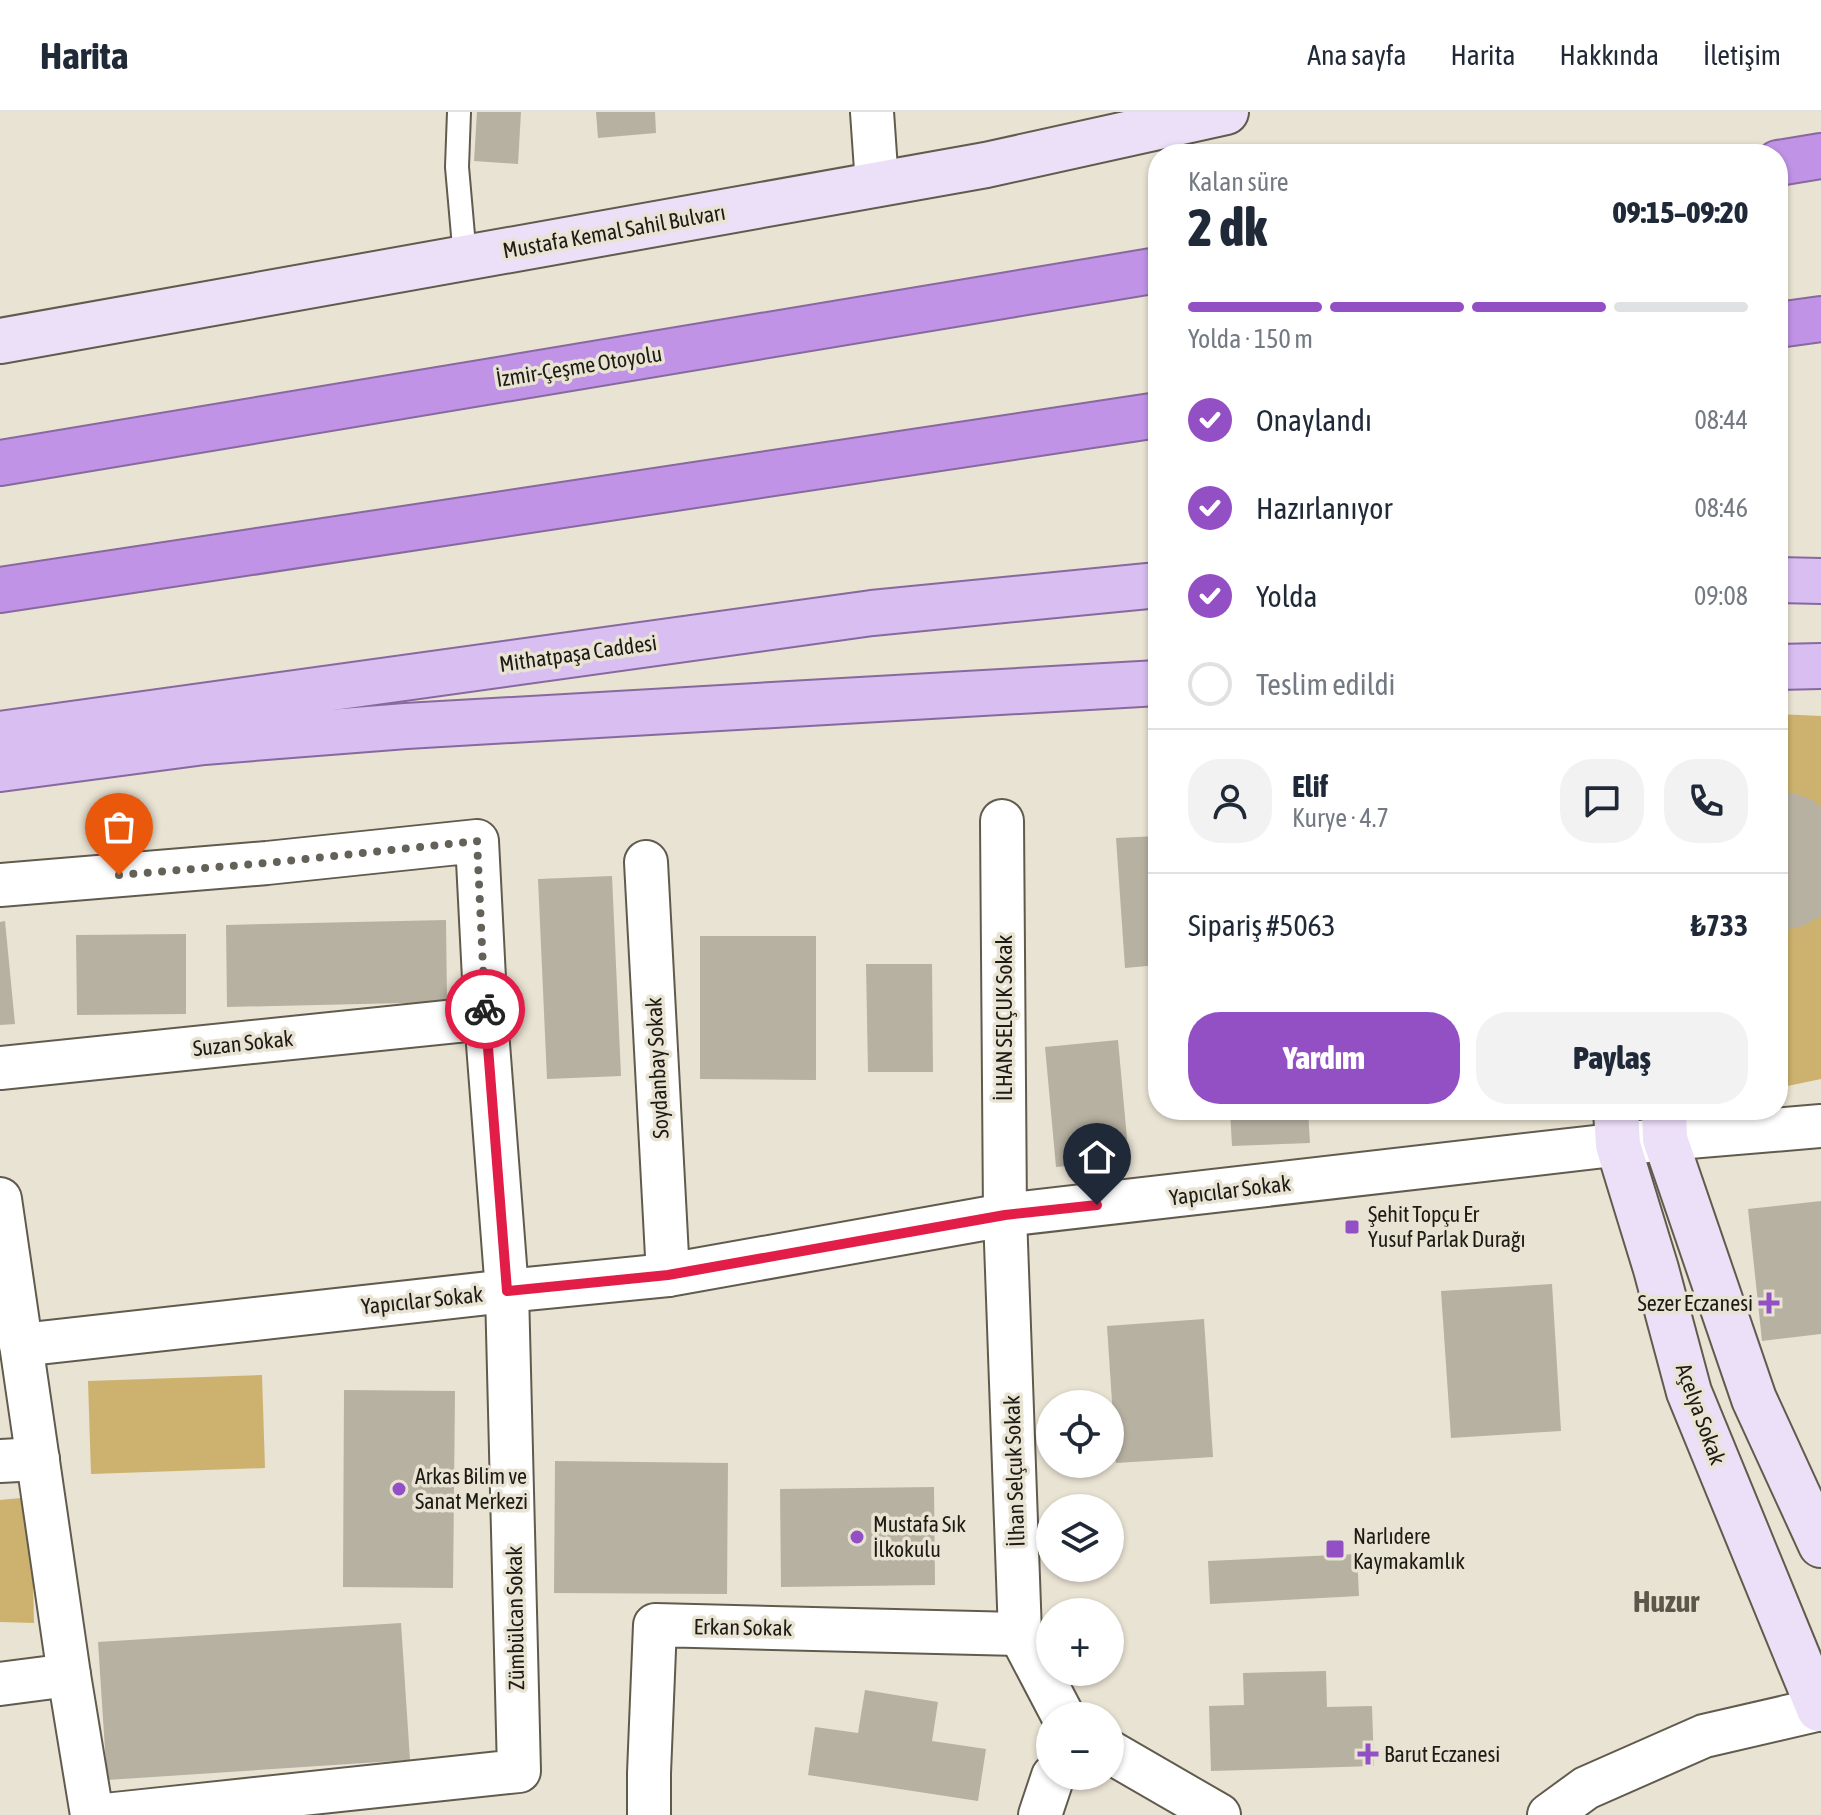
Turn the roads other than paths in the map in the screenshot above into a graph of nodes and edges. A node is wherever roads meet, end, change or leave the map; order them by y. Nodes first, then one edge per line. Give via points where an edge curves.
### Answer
1 (459, 112) edge
2 (872, 112) edge
3 (1226, 112) edge
4 (1821, 156) edge
5 (1788, 161) edge
6 (877, 184) junction
7 (465, 258) junction
8 (1148, 272) edge
9 (1821, 319) edge
10 (1788, 324) edge
11 (0, 341) edge
12 (1148, 417) edge
13 (0, 463) edge
14 (1788, 580) edge
15 (1821, 581) edge
16 (1148, 586) edge
17 (0, 590) edge
18 (1821, 666) edge
19 (1788, 667) edge
20 (1148, 684) edge
21 (0, 734) edge
22 (0, 769) edge
23 (1002, 821) dead end
24 (646, 862) dead end
25 (0, 885) edge
26 (486, 1018) junction
27 (0, 1068) edge
28 (1664, 1125) edge
29 (1821, 1126) edge
30 (1617, 1128) edge
31 (0, 1199) edge
32 (1005, 1215) junction
33 (668, 1275) junction
34 (507, 1291) junction
35 (21, 1345) junction
36 (19, 1460) edge
37 (1821, 1545) edge
38 (1020, 1634) junction
39 (69, 1675) junction
40 (0, 1684) edge
41 (1056, 1702) edge
42 (1820, 1709) edge
43 (1124, 1760) edge
44 (1048, 1790) edge
45 (92, 1815) edge
46 (105, 1815) edge
47 (649, 1815) edge
48 (1040, 1815) edge
49 (1219, 1815) edge
50 (1549, 1815) edge

1 - 7 lane via 457,167
2 - 6 street
3 - 6 main road, Mustafa Kemal Sahil Bulvarı
4 - 5 highway
6 - 7 main road, Mustafa Kemal Sahil Bulvarı
7 - 11 main road, Mustafa Kemal Sahil Bulvarı
8 - 13 highway, İzmir-Çeşme Otoyolu
9 - 10 highway
12 - 17 highway
14 - 15 main road
16 - 21 main road, Mithatpaşa Caddesi via 872,613
18 - 19 main road
20 - 22 main road via 406,726 204,742
23 - 32 street, İLHAN SELÇUK Sokak
24 - 33 street, Soydanbay Sokak
25 - 26 street, Zümbülcan Sokak via 477,841
26 - 27 street, Suzan Sokak
26 - 34 street, Zümbülcan Sokak
28 - 29 street, Yapıcılar Sokak
28 - 30 street, Yapıcılar Sokak
28 - 37 main road via 1754,1399
30 - 32 street, Yapıcılar Sokak
30 - 42 main road, Açelya Sokak via 1689,1392
31 - 35 street
32 - 33 street, Yapıcılar Sokak
32 - 38 street, İlhan Selçuk Sokak
33 - 34 street, Yapıcılar Sokak
34 - 35 street, Yapıcılar Sokak
34 - 46 street, Zümbülcan Sokak via 519,1771
35 - 36 street
36 - 39 street
38 - 41 street, İlhan Selçuk Sokak
38 - 47 street, Erkan Sokak via 655,1625
39 - 40 street
39 - 45 street
42 - 50 street, Açelya Sokak via 1704,1736 1586,1788
43 - 49 street
44 - 48 street

